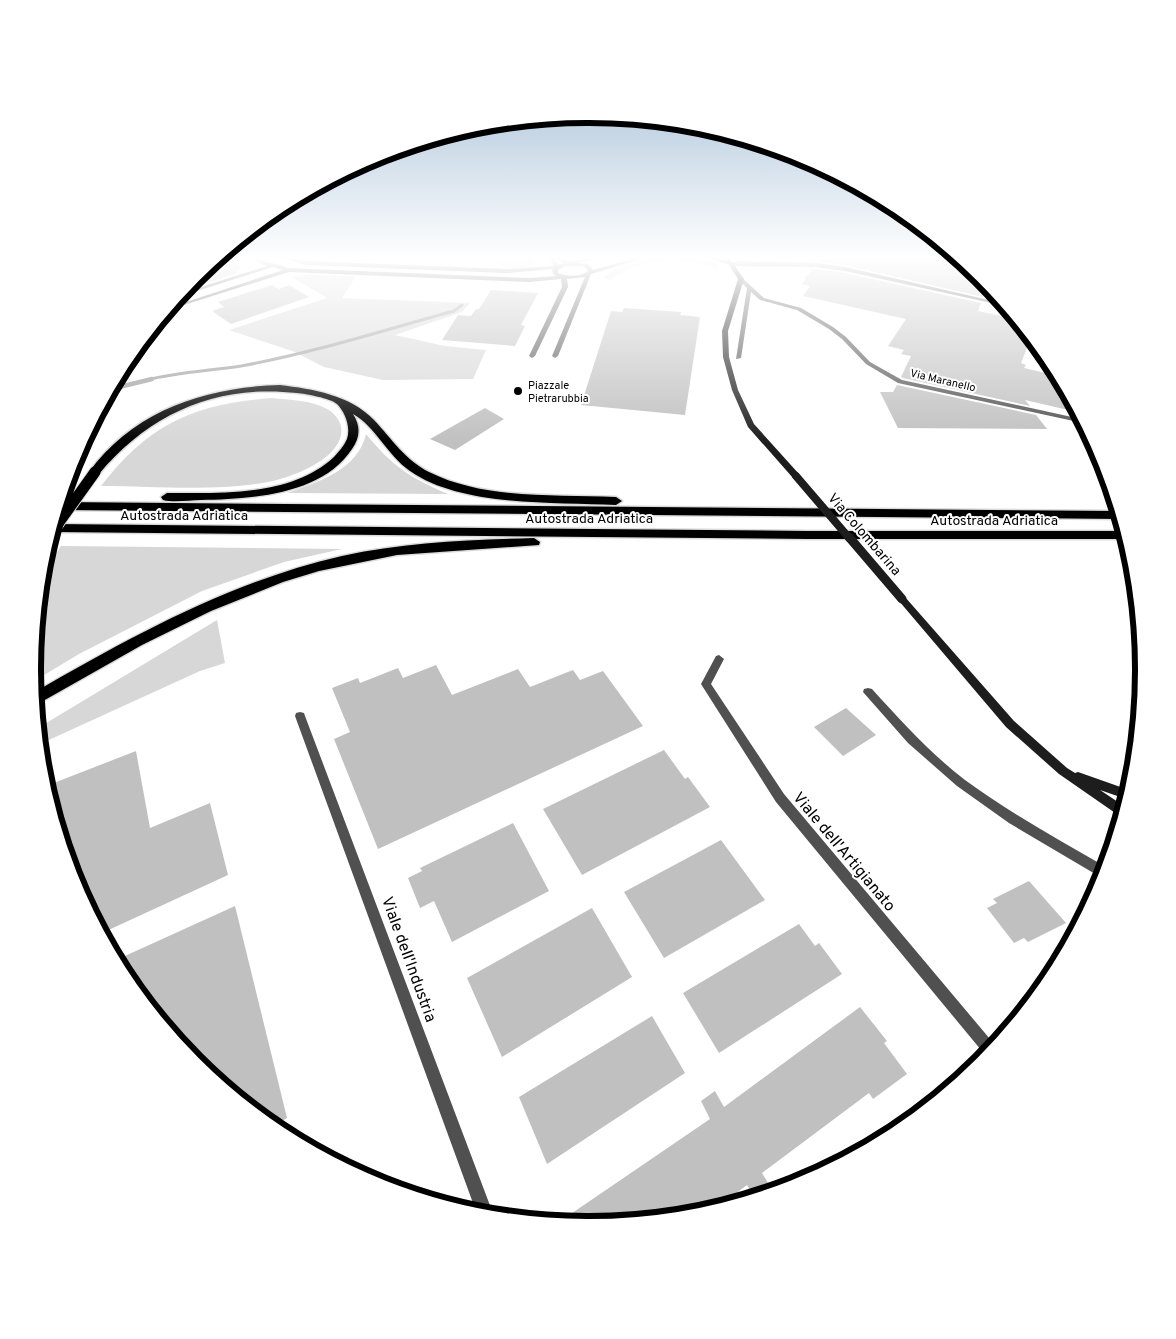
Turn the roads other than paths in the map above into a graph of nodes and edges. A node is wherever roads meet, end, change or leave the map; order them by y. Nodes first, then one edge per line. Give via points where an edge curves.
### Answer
1 (550, 318) edge
2 (571, 318) edge
3 (729, 318) edge
4 (744, 318) edge
5 (815, 318) edge
6 (532, 356) dead end
7 (555, 356) dead end
8 (738, 358) dead end
9 (340, 402) junction
10 (1073, 419) edge
11 (68, 500) edge
12 (66, 506) edge
13 (803, 512) junction
14 (1112, 514) edge
15 (64, 516) edge
16 (60, 528) edge
17 (808, 534) junction
18 (1118, 535) edge
19 (719, 660) dead end
20 (868, 692) dead end
21 (42, 695) edge
22 (300, 716) dead end
23 (1063, 771) junction
24 (1120, 792) edge
25 (1117, 808) edge
26 (1097, 869) edge
27 (985, 1045) edge
28 (483, 1206) edge

1 - 6 street
2 - 7 street
3 - 23 street, Via Colombarina, bridge via 725,332 726,357 735,390 751,425 1010,724
4 - 8 street
5 - 10 street, Via Maranello via 844,338 868,363 900,382
9 - 11 highway via 354,424 352,440 339,459 292,484 215,496
9 - 13 highway via 367,418 390,447 415,469 431,478 473,491
9 - 15 highway, bridge via 313,392 271,388 231,392 168,412 123,440
12 - 13 highway, Autostrada Adriatica
13 - 14 highway, Autostrada Adriatica
16 - 17 highway, Autostrada Adriatica
17 - 18 highway, Autostrada Adriatica
17 - 21 highway via 477,544 396,551 359,558 275,580 204,608 108,656
19 - 27 street, Viale dell'Artigianato via 706,684 780,798
20 - 26 street via 919,746 961,782 1006,814
22 - 28 street, Viale dell'Industria
23 - 24 street, Via Colombarina
23 - 25 street, Via Colombarina

